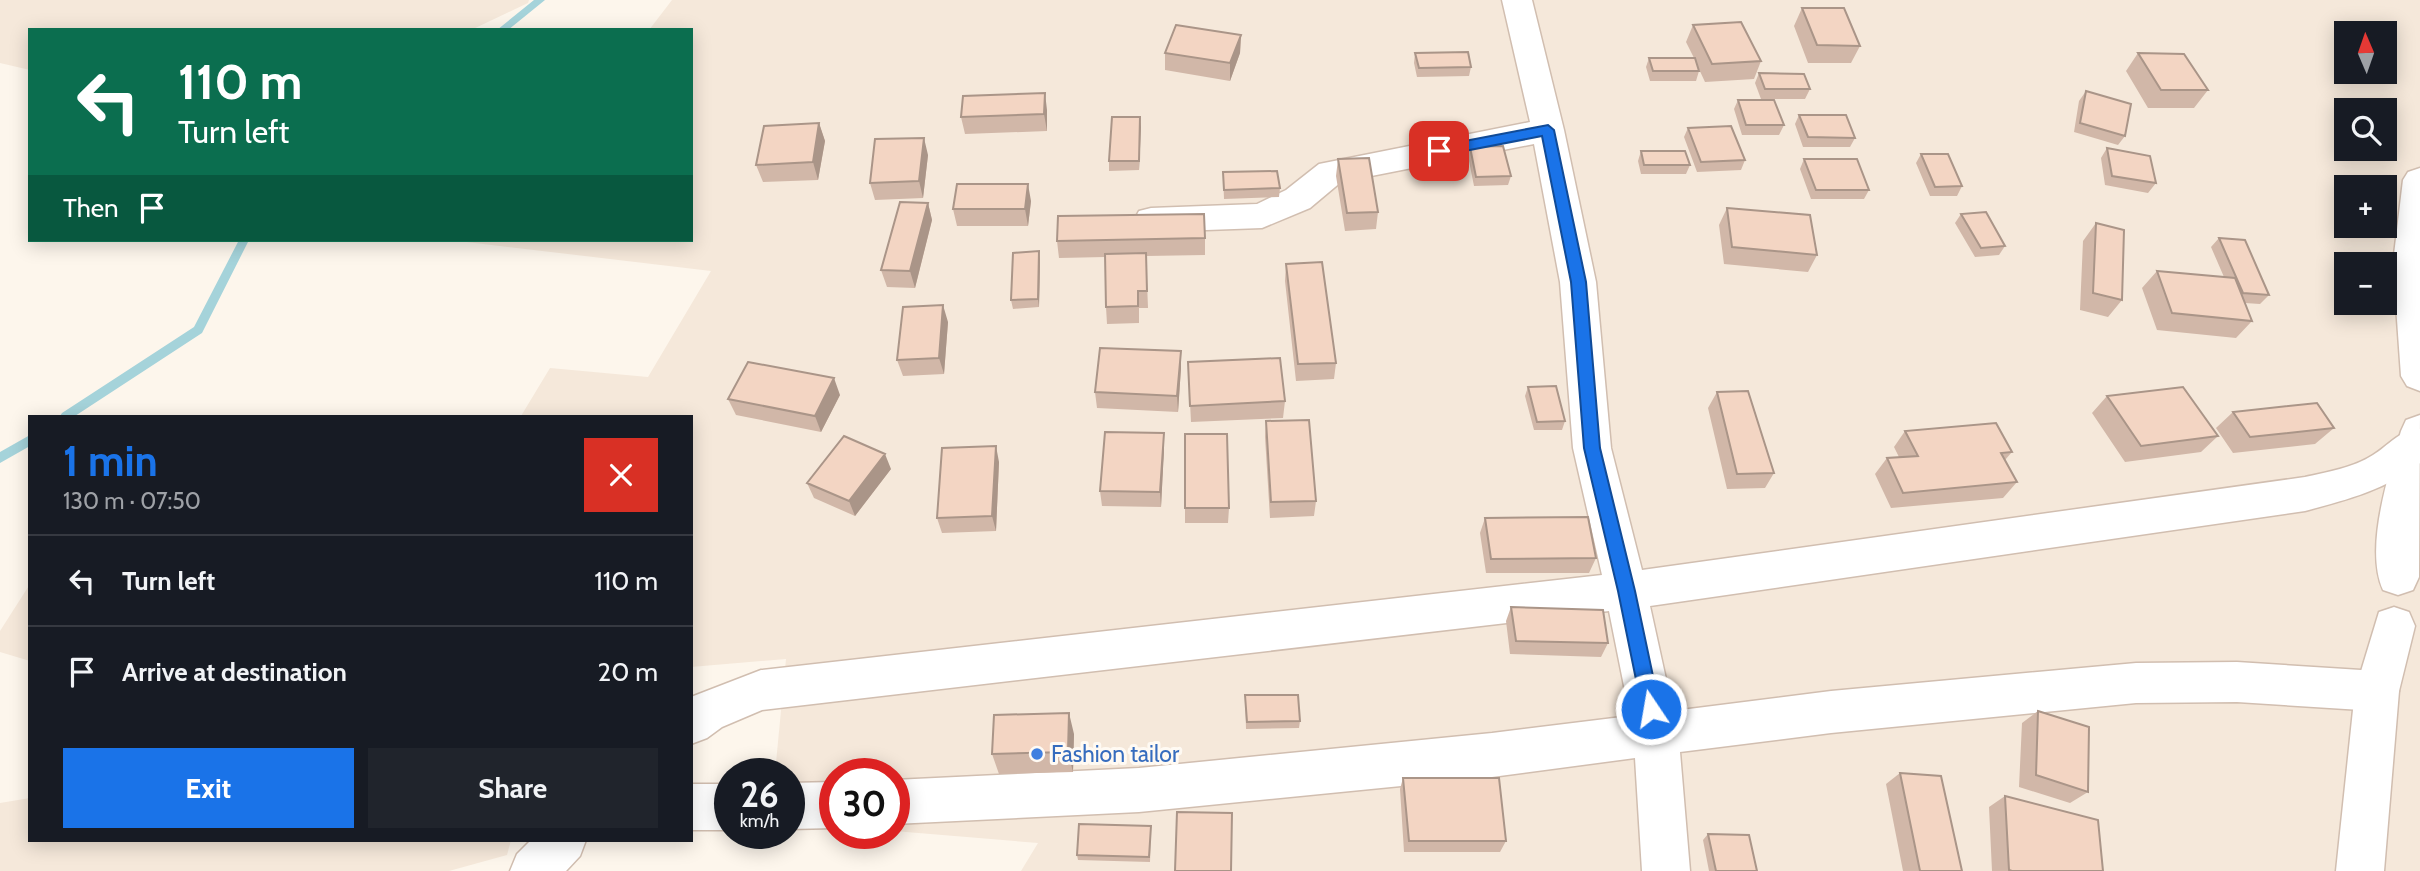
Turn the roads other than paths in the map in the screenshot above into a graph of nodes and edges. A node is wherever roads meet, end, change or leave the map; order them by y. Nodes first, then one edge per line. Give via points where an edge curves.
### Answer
1 (1517, 0) edge
2 (1548, 130) junction
3 (2420, 180) edge
4 (1115, 222) edge
5 (2420, 376) edge
6 (2418, 438) edge
7 (2409, 573) edge
8 (1626, 591) junction
9 (2407, 641) edge
10 (2377, 691) junction
11 (693, 722) edge
12 (1656, 733) junction
13 (910, 801) edge
14 (693, 807) edge
15 (714, 807) edge
16 (561, 842) edge
17 (534, 871) edge
18 (1666, 871) edge
19 (2360, 871) edge

1 - 2 street
2 - 4 street via 1331,172 1298,199 1262,216
2 - 8 street via 1578,282 1592,448
3 - 5 street via 2411,263
6 - 7 street via 2399,511
6 - 8 street via 2385,468 2305,494
7 - 9 street via 2389,589 2388,606
8 - 11 street via 761,691
8 - 12 street
9 - 10 street
10 - 12 street via 2236,682 2136,683
10 - 19 street
12 - 13 street via 1492,755 1139,790
12 - 18 street
14 - 15 street
16 - 17 street

